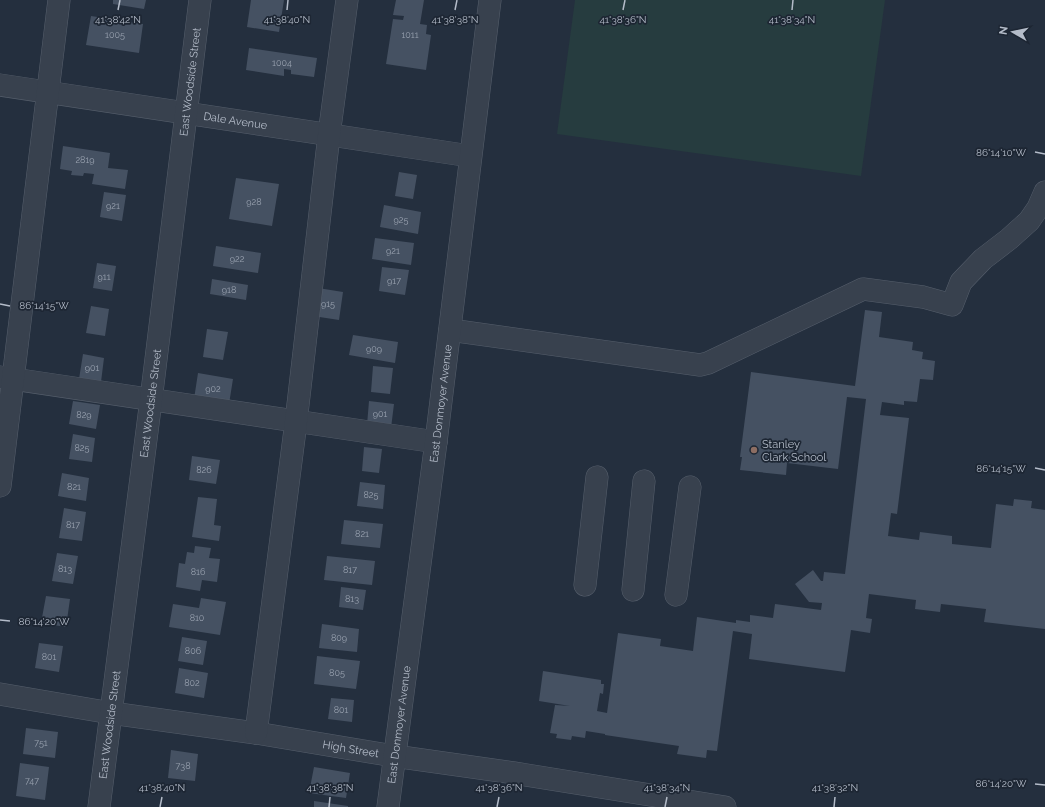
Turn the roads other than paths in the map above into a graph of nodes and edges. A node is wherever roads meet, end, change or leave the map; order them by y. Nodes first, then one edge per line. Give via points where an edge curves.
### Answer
1 (59, 0) edge
2 (200, 0) edge
3 (347, 0) edge
4 (490, 0) edge
5 (0, 85) edge
6 (47, 92) junction
7 (187, 113) junction
8 (329, 135) junction
9 (470, 156) junction
10 (1045, 192) edge
11 (450, 330) junction
12 (6, 378) edge
13 (151, 400) junction
14 (296, 422) junction
15 (436, 442) junction
16 (597, 476) dead end
17 (644, 482) dead end
18 (0, 486) edge
19 (690, 487) dead end
20 (585, 585) dead end
21 (633, 590) dead end
22 (676, 595) dead end
23 (0, 694) edge
24 (111, 713) junction
25 (256, 733) junction
26 (394, 756) junction
27 (99, 807) edge
28 (388, 807) edge
29 (724, 807) edge

1 - 6 street
2 - 7 street, East Woodside Street
3 - 8 street
4 - 9 street, East Donmoyer Avenue
5 - 6 street, Dale Avenue
6 - 7 street, Dale Avenue
6 - 12 street
7 - 8 street, Dale Avenue
7 - 13 street, East Woodside Street
8 - 9 street, Dale Avenue
8 - 14 street
9 - 11 street, East Donmoyer Avenue
10 - 11 street via 1029,221 983,259 961,282 952,304 923,297 864,289 700,365
11 - 15 street, East Donmoyer Avenue
12 - 13 street
12 - 18 street
13 - 14 street
13 - 24 street, East Woodside Street
14 - 15 street
14 - 25 street
15 - 26 street, East Donmoyer Avenue
16 - 20 street
17 - 21 street
19 - 22 street
23 - 24 street, High Street
24 - 25 street, High Street
24 - 27 street, East Woodside Street
25 - 26 street, High Street
26 - 28 street, East Donmoyer Avenue
26 - 29 street, High Street

